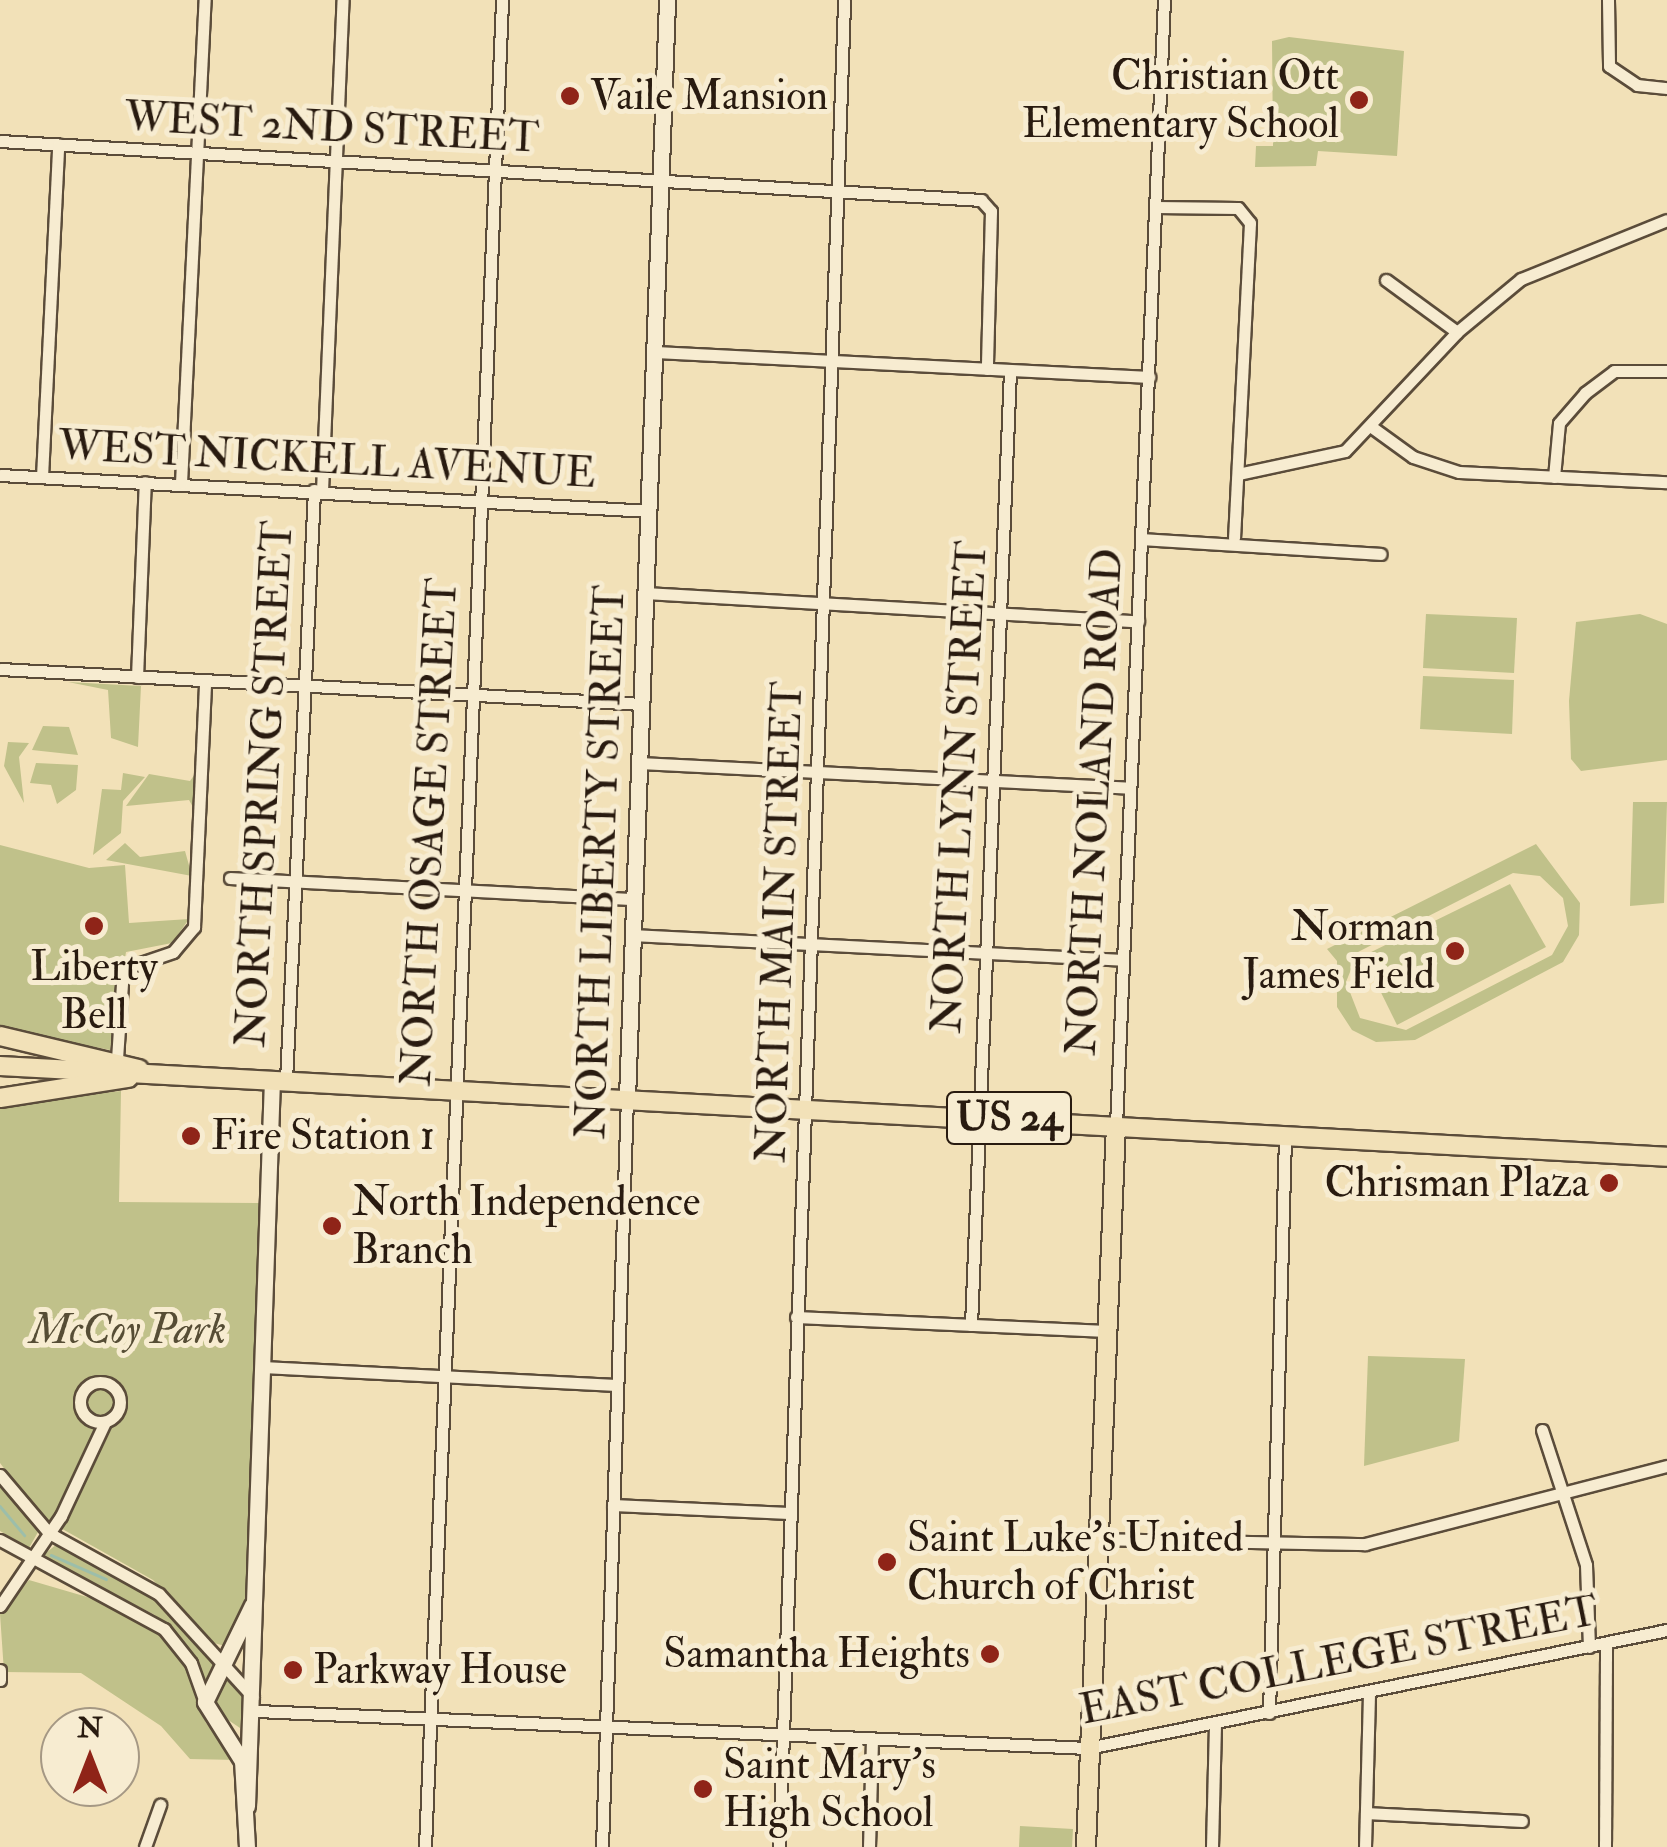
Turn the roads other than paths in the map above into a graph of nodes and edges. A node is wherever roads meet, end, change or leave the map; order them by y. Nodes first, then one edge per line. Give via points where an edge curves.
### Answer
1 (206, 0) edge
2 (344, 0) edge
3 (502, 0) edge
4 (668, 0) edge
5 (844, 0) edge
6 (1164, 0) edge
7 (1608, 0) edge
8 (1667, 88) edge
9 (0, 141) edge
10 (58, 144) junction
11 (196, 151) junction
12 (336, 158) junction
13 (494, 170) junction
14 (662, 182) junction
15 (839, 192) junction
16 (1156, 207) junction
17 (1667, 220) edge
18 (1386, 280) dead end
19 (1457, 332) junction
20 (656, 352) junction
21 (834, 363) junction
22 (987, 369) junction
23 (1010, 371) junction
24 (1667, 371) edge
25 (1149, 377) junction
26 (1374, 428) junction
27 (0, 474) edge
28 (1238, 474) junction
29 (42, 476) junction
30 (1554, 477) junction
31 (145, 482) junction
32 (1667, 482) edge
33 (181, 484) junction
34 (318, 490) junction
35 (479, 500) junction
36 (650, 511) junction
37 (1234, 538) junction
38 (1142, 539) junction
39 (1381, 554) dead end
40 (646, 593) junction
41 (826, 604) junction
42 (1002, 613) junction
43 (1138, 621) junction
44 (0, 669) edge
45 (137, 677) junction
46 (205, 681) junction
47 (302, 686) junction
48 (470, 695) junction
49 (642, 704) junction
50 (640, 763) junction
51 (819, 772) junction
52 (992, 781) junction
53 (1129, 788) junction
54 (230, 878) dead end
55 (292, 882) junction
56 (461, 891) junction
57 (634, 899) junction
58 (632, 934) junction
59 (811, 943) junction
60 (984, 952) junction
61 (1122, 960) junction
62 (0, 1036) edge
63 (117, 1059) junction
64 (0, 1066) edge
65 (148, 1074) junction
66 (279, 1080) junction
67 (452, 1089) junction
68 (0, 1098) edge
69 (626, 1098) junction
70 (804, 1106) junction
71 (978, 1116) junction
72 (1116, 1126) junction
73 (1285, 1136) junction
74 (1667, 1157) edge
75 (796, 1317) junction
76 (970, 1325) junction
77 (1108, 1332) junction
78 (263, 1367) junction
79 (441, 1378) junction
80 (616, 1385) junction
81 (105, 1422) dead end
82 (1542, 1430) dead end
83 (1667, 1466) edge
84 (0, 1475) edge
85 (1564, 1494) junction
86 (613, 1505) junction
87 (789, 1513) junction
88 (49, 1533) junction
89 (1096, 1539) junction
90 (0, 1540) edge
91 (1271, 1544) junction
92 (29, 1563) junction
93 (256, 1591) junction
94 (0, 1606) edge
95 (1667, 1630) edge
96 (238, 1643) junction
97 (1606, 1643) junction
98 (203, 1645) junction
99 (1589, 1646) junction
100 (223, 1666) junction
101 (0, 1670) edge
102 (0, 1680) edge
103 (1369, 1694) junction
104 (205, 1702) junction
105 (256, 1711) junction
106 (1268, 1713) junction
107 (430, 1720) junction
108 (1215, 1724) junction
109 (606, 1728) junction
110 (230, 1734) junction
111 (783, 1734) junction
112 (872, 1740) junction
113 (1088, 1748) junction
114 (160, 1805) dead end
115 (247, 1806) junction
116 (1366, 1813) junction
117 (1522, 1821) dead end
118 (145, 1847) edge
119 (246, 1847) edge
120 (425, 1847) edge
121 (602, 1847) edge
122 (779, 1847) edge
123 (868, 1847) edge
124 (1086, 1847) edge
125 (1212, 1847) edge
126 (1365, 1847) edge
127 (1605, 1847) edge

1 - 11 street
2 - 12 street, NORTH SPRING STREET
3 - 13 street, NORTH OSAGE STREET
4 - 14 main road, NORTH LIBERTY STREET
5 - 15 street, NORTH MAIN STREET
6 - 16 street, NORTH NOLAND ROAD
7 - 8 street via 1609,66 1638,85
9 - 10 street, WEST 2ND STREET
10 - 11 street, WEST 2ND STREET
10 - 29 street
11 - 12 street, WEST 2ND STREET
11 - 33 street
12 - 13 street, WEST 2ND STREET
12 - 34 street, NORTH SPRING STREET
13 - 14 street, WEST 2ND STREET
13 - 35 street, NORTH OSAGE STREET
14 - 15 street, WEST 2ND STREET
14 - 20 main road, NORTH LIBERTY STREET
15 - 21 street, NORTH MAIN STREET
15 - 22 street, WEST 2ND STREET via 982,200 991,210
16 - 25 street, NORTH NOLAND ROAD
16 - 28 street via 1242,212 1250,223
17 - 19 street via 1551,262
18 - 19 street
19 - 26 street
20 - 21 street
20 - 36 main road, NORTH LIBERTY STREET
21 - 22 street
21 - 41 street, NORTH MAIN STREET
22 - 23 street
23 - 25 street
23 - 42 street, NORTH LYNN STREET
24 - 30 street via 1614,371 1585,393 1558,423
25 - 38 street, NORTH NOLAND ROAD
26 - 28 street via 1317,464
26 - 30 street via 1433,466
27 - 29 street, WEST NICKELL AVENUE
28 - 37 street
29 - 31 street, WEST NICKELL AVENUE
30 - 32 street
31 - 33 street, WEST NICKELL AVENUE
31 - 45 street
33 - 34 street, WEST NICKELL AVENUE
34 - 35 street, WEST NICKELL AVENUE
34 - 47 street, NORTH SPRING STREET
35 - 36 street, WEST NICKELL AVENUE
35 - 48 street, NORTH OSAGE STREET
36 - 40 main road, NORTH LIBERTY STREET
37 - 38 street
37 - 39 street
38 - 43 street, NORTH NOLAND ROAD
40 - 41 street
40 - 49 main road, NORTH LIBERTY STREET
41 - 42 street
41 - 51 street, NORTH MAIN STREET
42 - 43 street
42 - 52 street, NORTH LYNN STREET
43 - 53 street, NORTH NOLAND ROAD
44 - 45 street
45 - 46 street
46 - 47 street
46 - 63 street via 194,927 173,952 123,969
47 - 48 street
47 - 55 street, NORTH SPRING STREET
48 - 49 street
48 - 56 street, NORTH OSAGE STREET
49 - 50 main road, NORTH LIBERTY STREET
50 - 51 street
50 - 57 main road, NORTH LIBERTY STREET
51 - 52 street
51 - 59 street, NORTH MAIN STREET
52 - 53 street
52 - 60 street, NORTH LYNN STREET
53 - 61 street, NORTH NOLAND ROAD
54 - 55 street
55 - 56 street
55 - 66 street, NORTH SPRING STREET
56 - 57 street
56 - 67 street, NORTH OSAGE STREET
57 - 58 main road, NORTH LIBERTY STREET
58 - 59 street
58 - 69 main road, NORTH LIBERTY STREET
59 - 60 street
59 - 70 street, NORTH MAIN STREET
60 - 61 street
60 - 71 street, NORTH LYNN STREET
61 - 72 street, NORTH NOLAND ROAD
62 - 63 main road
63 - 65 main road
64 - 65 main road, US 24
65 - 66 main road, US 24
65 - 68 main road
66 - 67 main road, US 24
66 - 78 main road, NORTH SPRING STREET
67 - 69 main road, US 24
67 - 79 street, NORTH OSAGE STREET
69 - 70 main road, US 24
69 - 80 street, NORTH LIBERTY STREET
70 - 71 main road, US 24
70 - 75 street, NORTH MAIN STREET
71 - 72 main road, US 24
71 - 76 street, NORTH LYNN STREET
72 - 73 main road, US 24
72 - 77 main road, NORTH NOLAND ROAD
73 - 74 main road, US 24
73 - 91 street
75 - 76 street
75 - 87 street, NORTH MAIN STREET
76 - 77 street
77 - 89 main road, NORTH NOLAND ROAD
78 - 79 street
78 - 93 main road, NORTH SPRING STREET
79 - 80 street
79 - 107 street, NORTH OSAGE STREET
80 - 86 street, NORTH LIBERTY STREET
81 - 88 street
82 - 85 street
83 - 85 street
84 - 88 street
85 - 91 street via 1365,1544
85 - 99 street via 1586,1564
86 - 87 street
86 - 109 street, NORTH LIBERTY STREET
87 - 111 street, NORTH MAIN STREET
88 - 92 street
88 - 98 street via 159,1594
89 - 91 street
89 - 113 main road, NORTH NOLAND ROAD
90 - 92 street
91 - 106 street
92 - 94 street
92 - 104 street via 164,1629 191,1663
93 - 96 main road, NORTH SPRING STREET
93 - 105 main road, NORTH SPRING STREET
95 - 97 street, EAST COLLEGE STREET
96 - 98 street
96 - 100 main road, NORTH SPRING STREET
97 - 99 street, EAST COLLEGE STREET
97 - 127 street
98 - 100 street
99 - 103 street, EAST COLLEGE STREET
100 - 104 main road, NORTH SPRING STREET
100 - 105 street
101 - 102 street
103 - 106 street, EAST COLLEGE STREET
103 - 116 street
104 - 110 main road via 213,1725
105 - 107 street, EAST COLLEGE STREET
105 - 110 street
105 - 115 main road, NORTH SPRING STREET
106 - 108 street, EAST COLLEGE STREET
107 - 109 street, EAST COLLEGE STREET
107 - 120 street, NORTH OSAGE STREET
108 - 113 street, EAST COLLEGE STREET
108 - 125 street
109 - 111 street, EAST COLLEGE STREET
109 - 121 street, NORTH LIBERTY STREET
110 - 115 main road, NORTH SPRING STREET
111 - 112 street, EAST COLLEGE STREET
111 - 122 street, NORTH MAIN STREET
112 - 113 street, EAST COLLEGE STREET
112 - 123 street
113 - 124 main road, NORTH NOLAND ROAD
114 - 118 street via 146,1823
115 - 119 main road, NORTH SPRING STREET
116 - 117 street
116 - 126 street

